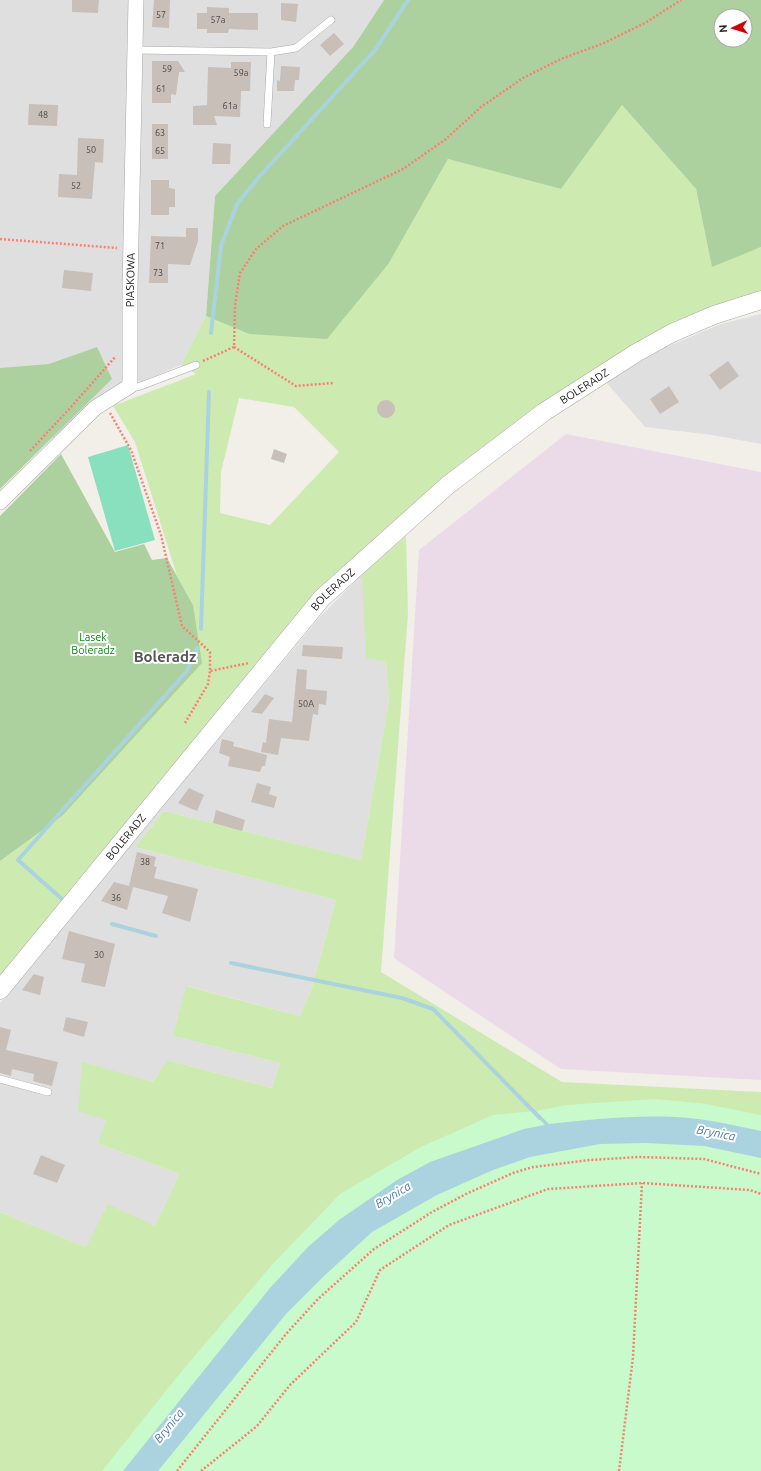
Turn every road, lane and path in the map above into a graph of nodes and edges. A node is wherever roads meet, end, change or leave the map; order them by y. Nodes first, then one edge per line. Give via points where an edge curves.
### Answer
1 (136, 0) edge
2 (681, 0) edge
3 (331, 20) dead end
4 (135, 50) junction
5 (271, 52) junction
6 (267, 124) dead end
7 (0, 239) edge
8 (131, 248) junction
9 (761, 300) edge
10 (131, 342) junction
11 (234, 347) junction
12 (196, 365) joint
13 (333, 383) dead end
14 (130, 386) junction
15 (104, 402) junction
16 (28, 454) dead end
17 (0, 502) edge
18 (264, 667) junction
19 (210, 671) junction
20 (185, 723) dead end
21 (0, 990) edge
22 (0, 1079) edge
23 (48, 1092) dead end
24 (761, 1174) edge
25 (642, 1184) junction
26 (761, 1194) edge
27 (176, 1471) edge
28 (201, 1471) edge
29 (620, 1471) edge

1 - 4 street, PIASKOWA
2 - 11 path via 645,23 523,78 480,107 446,139 403,169 283,226 256,248 240,274 235,306
3 - 5 lane via 296,48
4 - 5 lane
4 - 8 street, PIASKOWA
5 - 6 lane
7 - 8 path
8 - 10 street, PIASKOWA
9 - 18 street, BOLERADZ via 714,315 672,333 544,412 448,485 322,598
10 - 14 street, PIASKOWA
10 - 16 path via 124,346
11 - 12 path
11 - 13 path via 296,386
12 - 14 lane via 138,387
14 - 15 street
15 - 17 street via 94,408
15 - 19 path via 131,450 150,503 170,567 182,626 210,652
18 - 19 path via 258,662
18 - 21 street, BOLERADZ
19 - 20 path via 208,684
22 - 23 lane
24 - 27 path via 704,1159 597,1159 533,1167 466,1194 374,1249 318,1299 281,1340
25 - 26 path via 750,1190
25 - 28 path via 548,1189 449,1225 380,1270 356,1322 290,1385 257,1426
25 - 29 path via 633,1357

